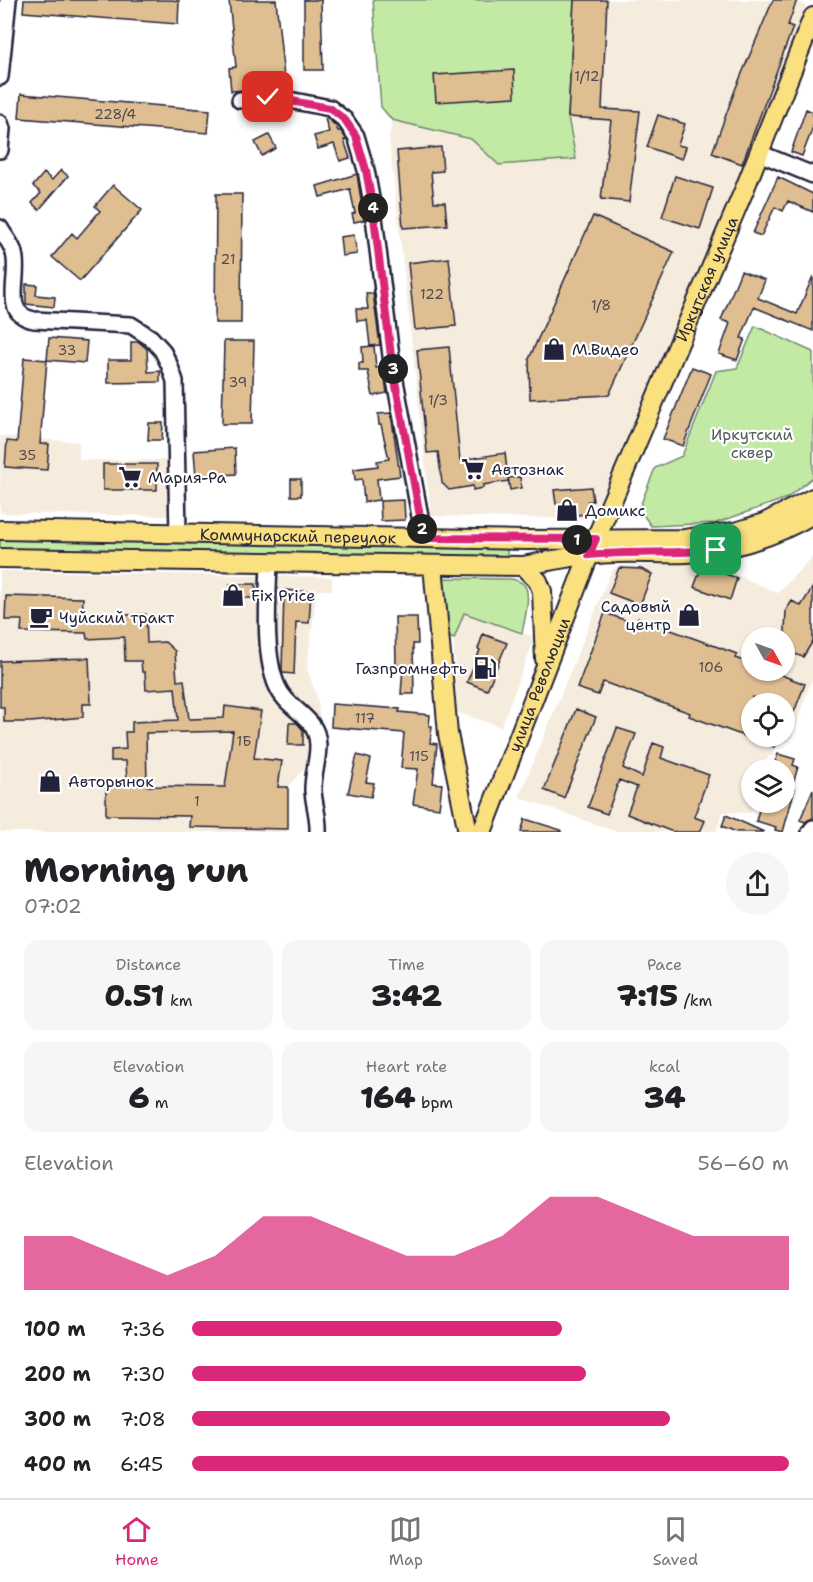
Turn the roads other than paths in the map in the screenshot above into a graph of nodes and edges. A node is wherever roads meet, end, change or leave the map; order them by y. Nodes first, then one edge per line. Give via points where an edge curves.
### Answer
1 (8, 0) edge
2 (812, 25) edge
3 (0, 77) edge
4 (240, 100) dead end
5 (1, 126) edge
6 (0, 150) edge
7 (759, 153) junction
8 (813, 175) edge
9 (0, 228) edge
10 (813, 498) edge
11 (813, 514) edge
12 (0, 530) edge
13 (178, 534) junction
14 (424, 538) junction
15 (525, 540) junction
16 (592, 547) junction
17 (0, 558) edge
18 (269, 563) junction
19 (433, 565) junction
20 (523, 566) junction
21 (546, 666) junction
22 (813, 828) edge
23 (318, 832) edge
24 (468, 832) edge
25 (482, 832) edge
26 (810, 832) edge

1 - 3 street
2 - 7 main road, Иркутская улица
4 - 14 street via 274,97 330,108 356,136 373,209 392,364
5 - 6 street
7 - 8 street
7 - 16 main road, Иркутская улица
9 - 13 street via 14,254 13,308 17,314 34,320 131,325 162,350 175,381
10 - 16 main road via 765,523 709,537
11 - 16 main road via 769,536 716,550 623,553
12 - 13 main road, Коммунарский переулок
13 - 14 main road, Коммунарский переулок
14 - 15 main road, Коммунарский переулок
15 - 16 main road, Коммунарский переулок
15 - 20 main road via 538,547 540,554 536,561
16 - 20 main road, Коммунарский переулок
16 - 21 main road, улица Революции
17 - 18 main road, Коммунарский переулок
18 - 19 main road, Коммунарский переулок
18 - 23 street via 268,630 276,685 316,734 313,789
19 - 20 main road, Коммунарский переулок
19 - 24 main road via 446,725
20 - 21 main road via 542,591
21 - 25 main road, улица Революции
22 - 26 street

